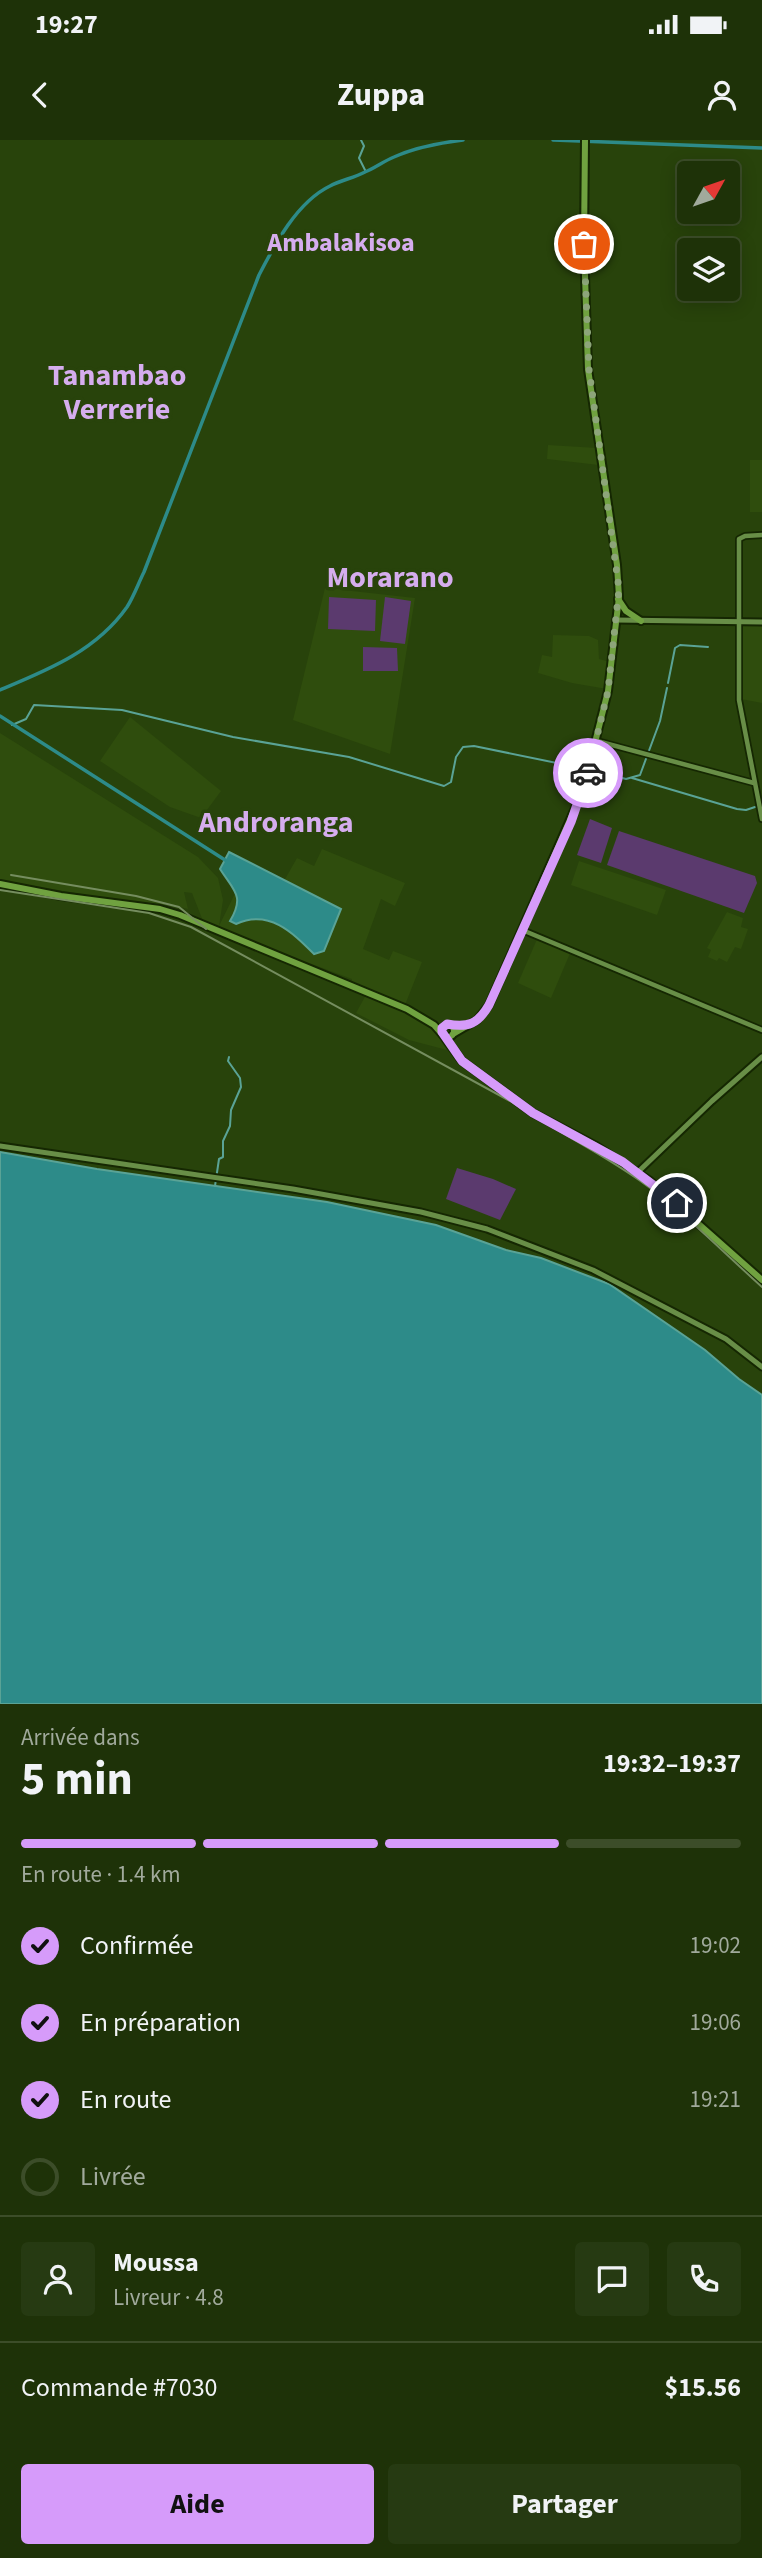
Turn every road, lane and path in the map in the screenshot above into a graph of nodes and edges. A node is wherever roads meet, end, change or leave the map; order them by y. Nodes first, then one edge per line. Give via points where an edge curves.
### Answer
1 (585, 140) edge
2 (762, 535) edge
3 (618, 599) junction
4 (616, 621) junction
5 (641, 621) junction
6 (738, 622) junction
7 (762, 622) edge
8 (597, 741) junction
9 (755, 783) junction
10 (762, 819) edge
11 (0, 884) edge
12 (527, 932) dead end
13 (428, 1021) junction
14 (449, 1025) junction
15 (465, 1026) junction
16 (762, 1030) edge
17 (443, 1035) junction
18 (453, 1035) junction
19 (455, 1053) junction
20 (762, 1057) edge
21 (0, 1146) edge
22 (638, 1172) junction
23 (762, 1280) edge
24 (762, 1367) edge

1 - 3 main road via 589,369
2 - 6 street via 739,539
3 - 4 main road
3 - 5 main road
4 - 5 main road
4 - 8 main road
5 - 6 main road
6 - 7 main road
6 - 9 street via 739,700
8 - 9 street
8 - 15 main road via 575,812 500,981 483,1015
9 - 10 street
11 - 13 main road via 180,915
12 - 16 street
13 - 14 main road
13 - 17 main road
14 - 15 main road
14 - 17 main road via 442,1028
14 - 18 main road via 454,1028
15 - 18 main road
17 - 18 main road
17 - 19 main road
18 - 19 main road
19 - 22 main road via 533,1113
20 - 22 main road
21 - 24 main road via 293,1189 487,1229 593,1269 726,1339
22 - 23 main road

